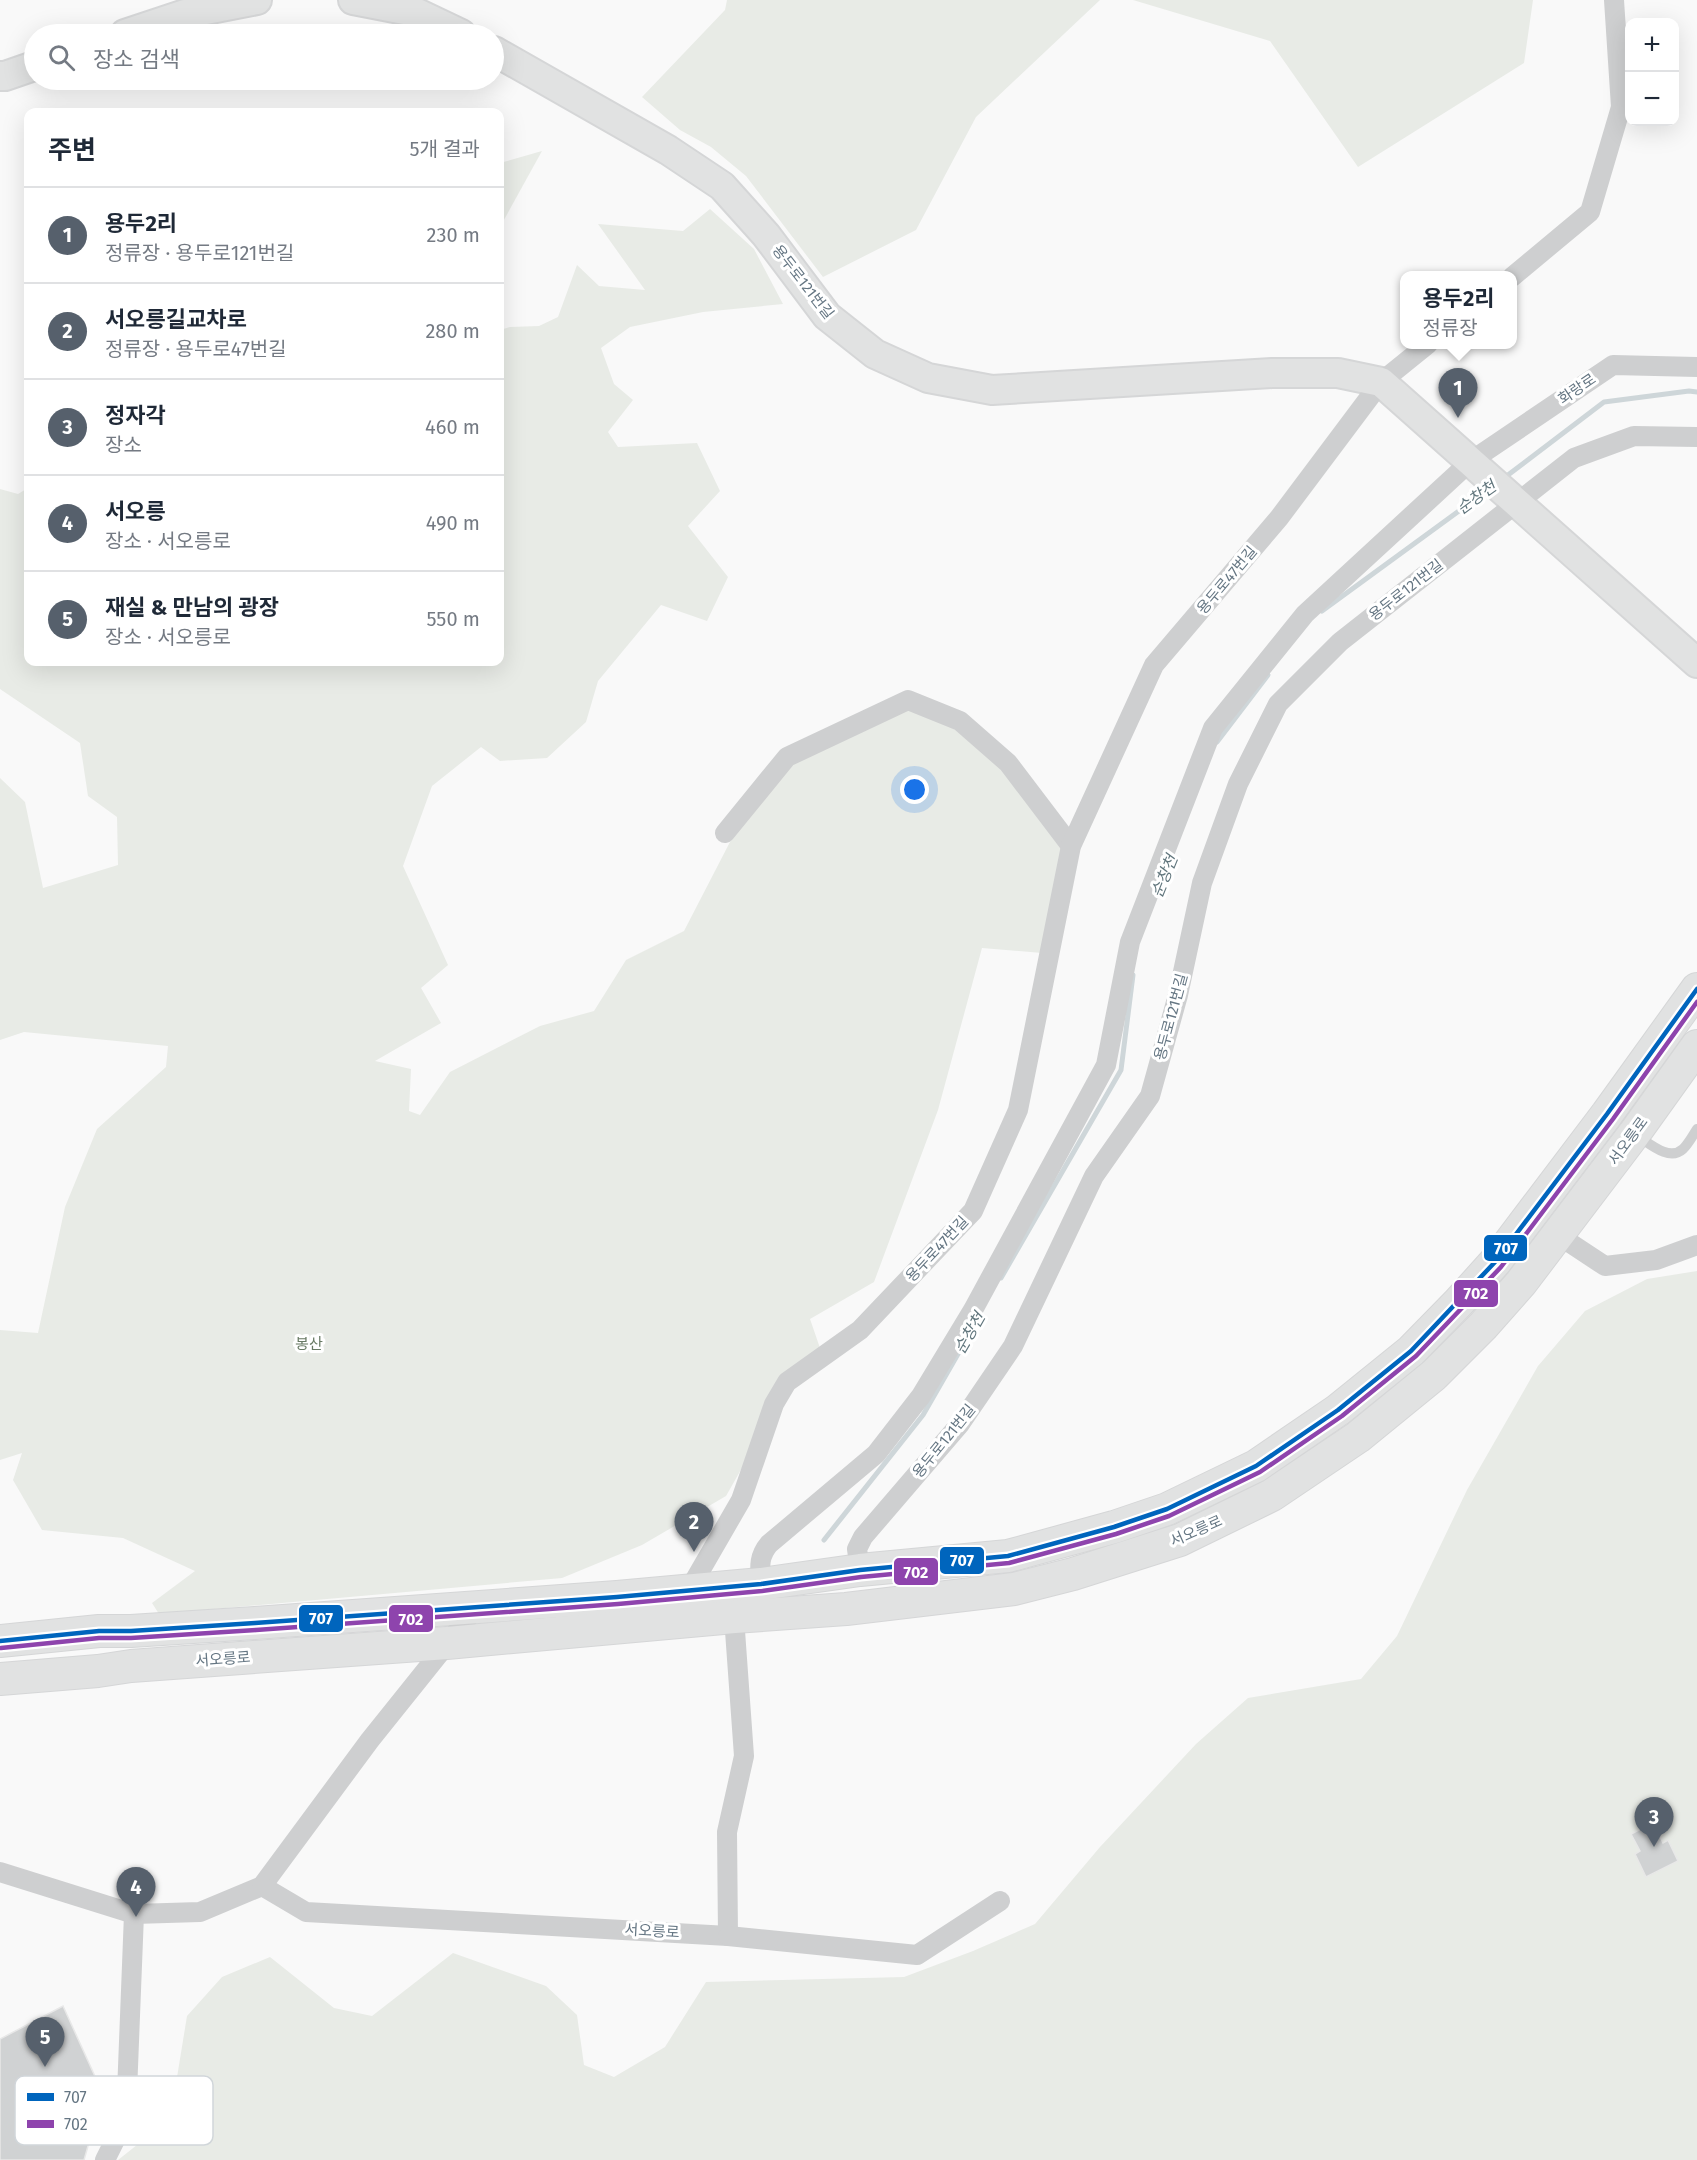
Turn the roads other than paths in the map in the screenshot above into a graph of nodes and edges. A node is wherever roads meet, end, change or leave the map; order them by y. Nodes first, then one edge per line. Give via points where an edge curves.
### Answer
1 (257, 0) edge
2 (353, 0) edge
3 (1614, 0) edge
4 (156, 24) edge
5 (440, 24) edge
6 (504, 57) edge
7 (24, 69) edge
8 (0, 76) edge
9 (1517, 273) edge
10 (1423, 349) edge
11 (1697, 367) edge
12 (1381, 381) junction
13 (1697, 437) edge
14 (1476, 466) junction
15 (1513, 499) junction
16 (1697, 663) edge
17 (725, 833) dead end
18 (1071, 846) junction
19 (1697, 989) edge
20 (1697, 1046) edge
21 (1697, 1129) edge
22 (1634, 1134) junction
23 (1558, 1235) junction
24 (1697, 1245) edge
25 (860, 1570) junction
26 (761, 1584) junction
27 (689, 1590) junction
28 (475, 1609) junction
29 (734, 1617) junction
30 (0, 1641) edge
31 (447, 1643) junction
32 (0, 1679) edge
33 (0, 1872) edge
34 (262, 1886) junction
35 (1000, 1901) dead end
36 (134, 1914) junction
37 (728, 1936) junction
38 (128, 2076) edge
39 (112, 2145) edge
40 (105, 2160) edge

1 - 4 main road
2 - 5 main road via 415,12
3 - 9 street via 1621,107 1590,212
6 - 12 main road, 용두로121번길 via 668,150 722,186 766,235 827,316 875,354 928,378 992,390 1272,374 1338,373
7 - 8 main road
10 - 12 street, 용두로47번길
11 - 14 street, 화랑로 via 1613,364
12 - 14 main road
12 - 18 street, 용두로47번길 via 1279,518 1154,665
13 - 15 street, 용두로121번길 via 1634,436 1574,458
14 - 15 main road
14 - 26 street, 화랑로 via 1305,614 1213,728 1130,942 1106,1065 973,1310 921,1396 876,1454 763,1551 759,1562
15 - 16 main road
15 - 25 street, 용두로121번길 via 1340,642 1278,704 1238,784 1202,883 1178,995 1150,1096 1094,1176 1013,1347 960,1424 863,1537 857,1549
17 - 18 street via 787,757 908,700 960,721 1008,763
18 - 27 street, 용두로47번길 via 1018,1110 973,1211 861,1330 787,1382 774,1404 741,1500
19 - 25 main road via 1495,1262 1411,1350 1338,1410 1256,1466 1167,1509 1114,1527 1008,1556
20 - 22 main road, 서오릉로
21 - 22 lane via 1682,1150 1673,1153 1661,1152
22 - 23 main road, 서오릉로
23 - 24 street via 1605,1266 1656,1260
23 - 29 main road, 서오릉로 via 1483,1326 1390,1413 1272,1495 1180,1540 1014,1589 846,1609
25 - 26 main road
26 - 27 main road
27 - 28 main road
28 - 30 main road via 99,1630
28 - 31 street
29 - 31 main road, 서오릉로
29 - 37 street via 744,1756 727,1832
31 - 32 main road, 서오릉로
31 - 34 street
33 - 36 street
34 - 36 street via 200,1912
34 - 37 street, 서오릉로 via 306,1912
35 - 37 street, 서오릉로 via 917,1955
36 - 38 street
39 - 40 street

